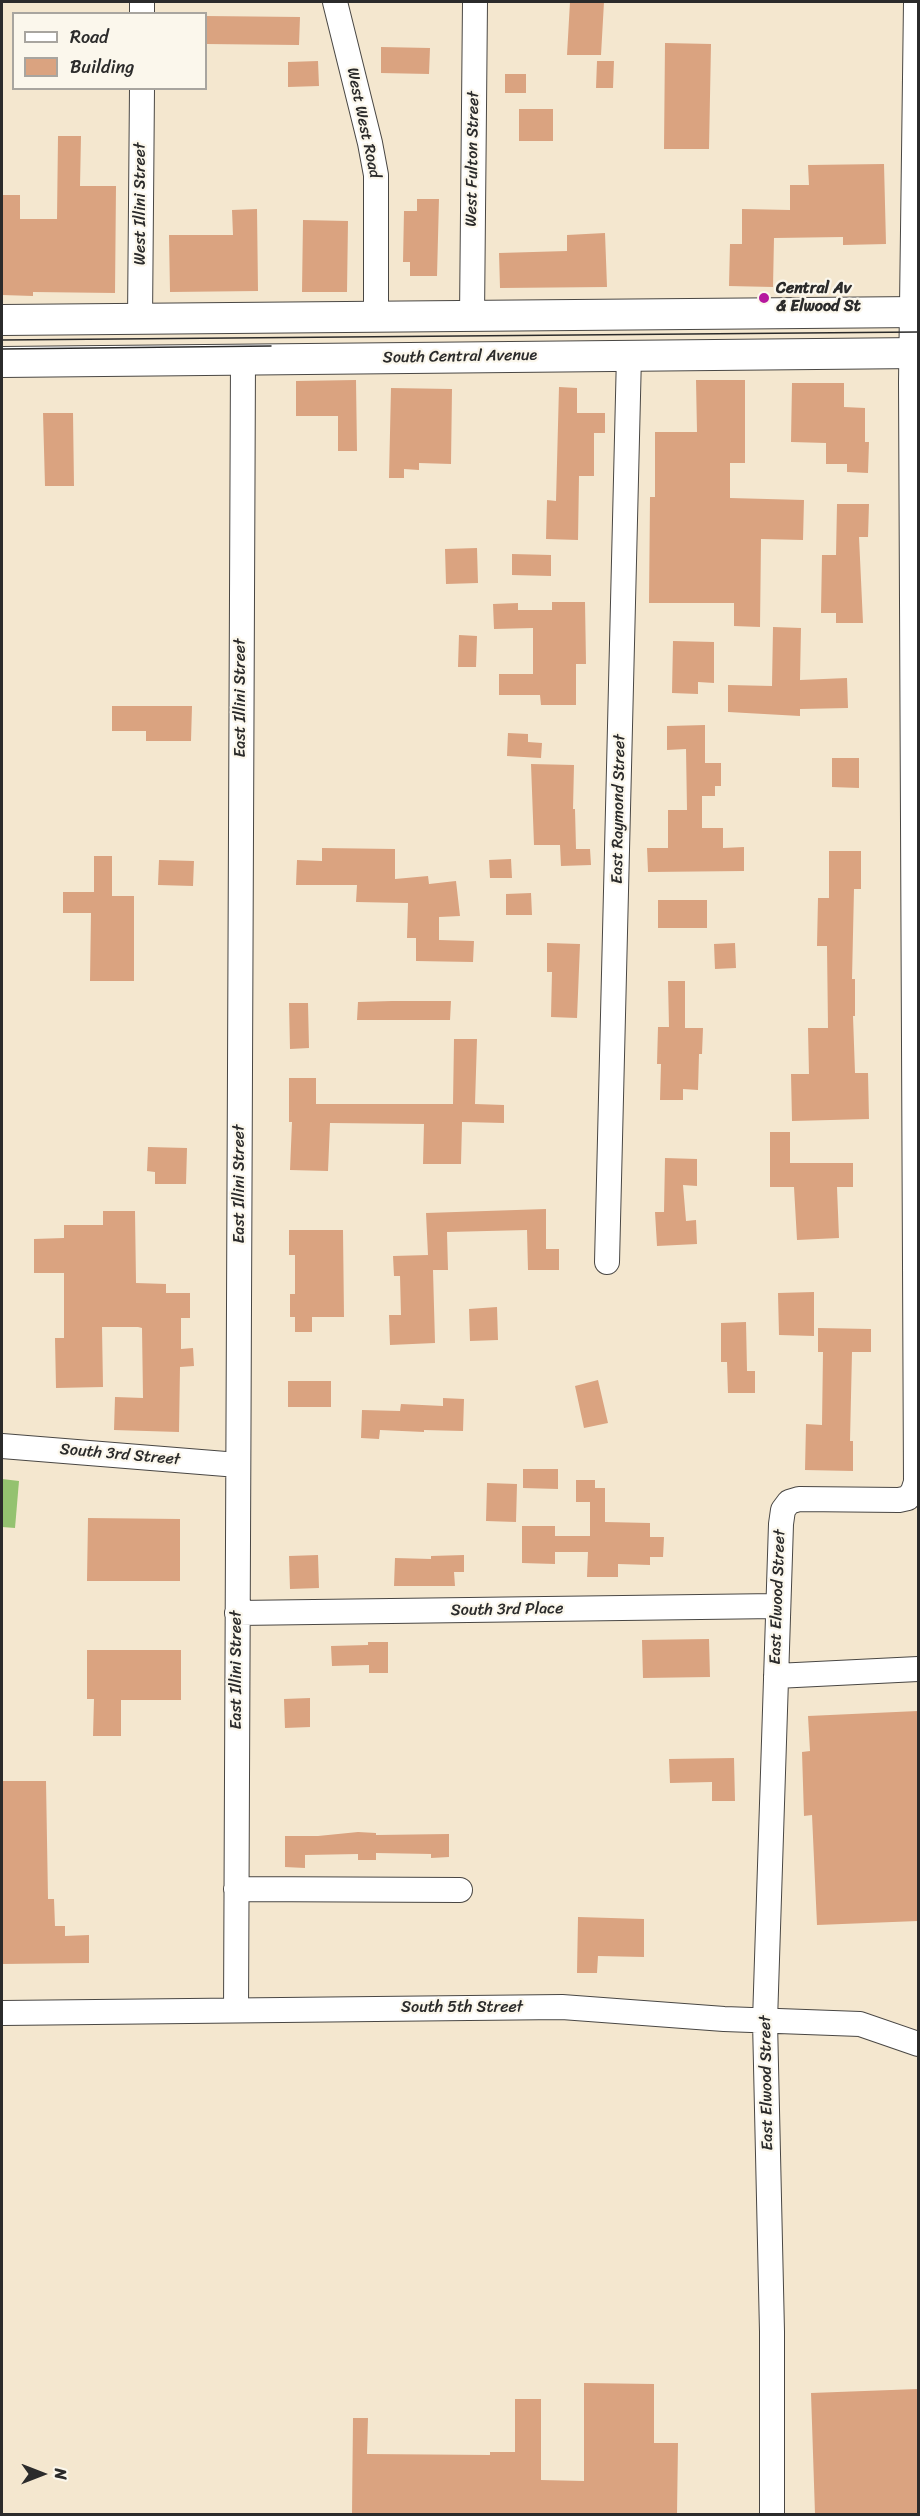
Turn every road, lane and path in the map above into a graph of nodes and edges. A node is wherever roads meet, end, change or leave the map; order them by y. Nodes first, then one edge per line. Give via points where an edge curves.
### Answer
1 (335, 2) edge
2 (475, 2) edge
3 (916, 2) edge
4 (142, 90) edge
5 (472, 317) junction
6 (376, 318) junction
7 (2, 320) edge
8 (140, 320) junction
9 (914, 332) edge
10 (629, 355) junction
11 (243, 359) junction
12 (2, 362) edge
13 (607, 1262) dead end
14 (2, 1446) edge
15 (238, 1465) junction
16 (777, 1606) junction
17 (237, 1613) junction
18 (918, 1669) edge
19 (776, 1676) junction
20 (236, 1889) junction
21 (460, 1890) dead end
22 (236, 2010) junction
23 (2, 2013) edge
24 (765, 2021) junction
25 (918, 2044) edge
26 (772, 2514) edge

1 - 6 street, West West Road via 376,175
2 - 5 street, West Fulton Street
3 - 9 street
4 - 8 street, West Illini Street
5 - 6 main road
5 - 9 main road
6 - 8 main road
7 - 8 main road
9 - 10 main road, South Central Avenue
9 - 16 street, East Elwood Street via 916,1482 908,1498 899,1500 789,1502 781,1524
10 - 11 main road, South Central Avenue
10 - 13 street, East Raymond Street
11 - 12 main road, South Central Avenue
11 - 15 street, East Illini Street
14 - 15 street, South 3rd Street
15 - 17 street, East Illini Street
16 - 17 street, South 3rd Place
16 - 19 street, East Elwood Street
17 - 20 street, East Illini Street
18 - 19 street
19 - 24 street, East Elwood Street
20 - 21 street
20 - 22 street, East Illini Street
22 - 23 street, South 5th Street
22 - 24 street, South 5th Street via 562,2007
24 - 25 street, South 5th Street via 860,2024
24 - 26 street, East Elwood Street

